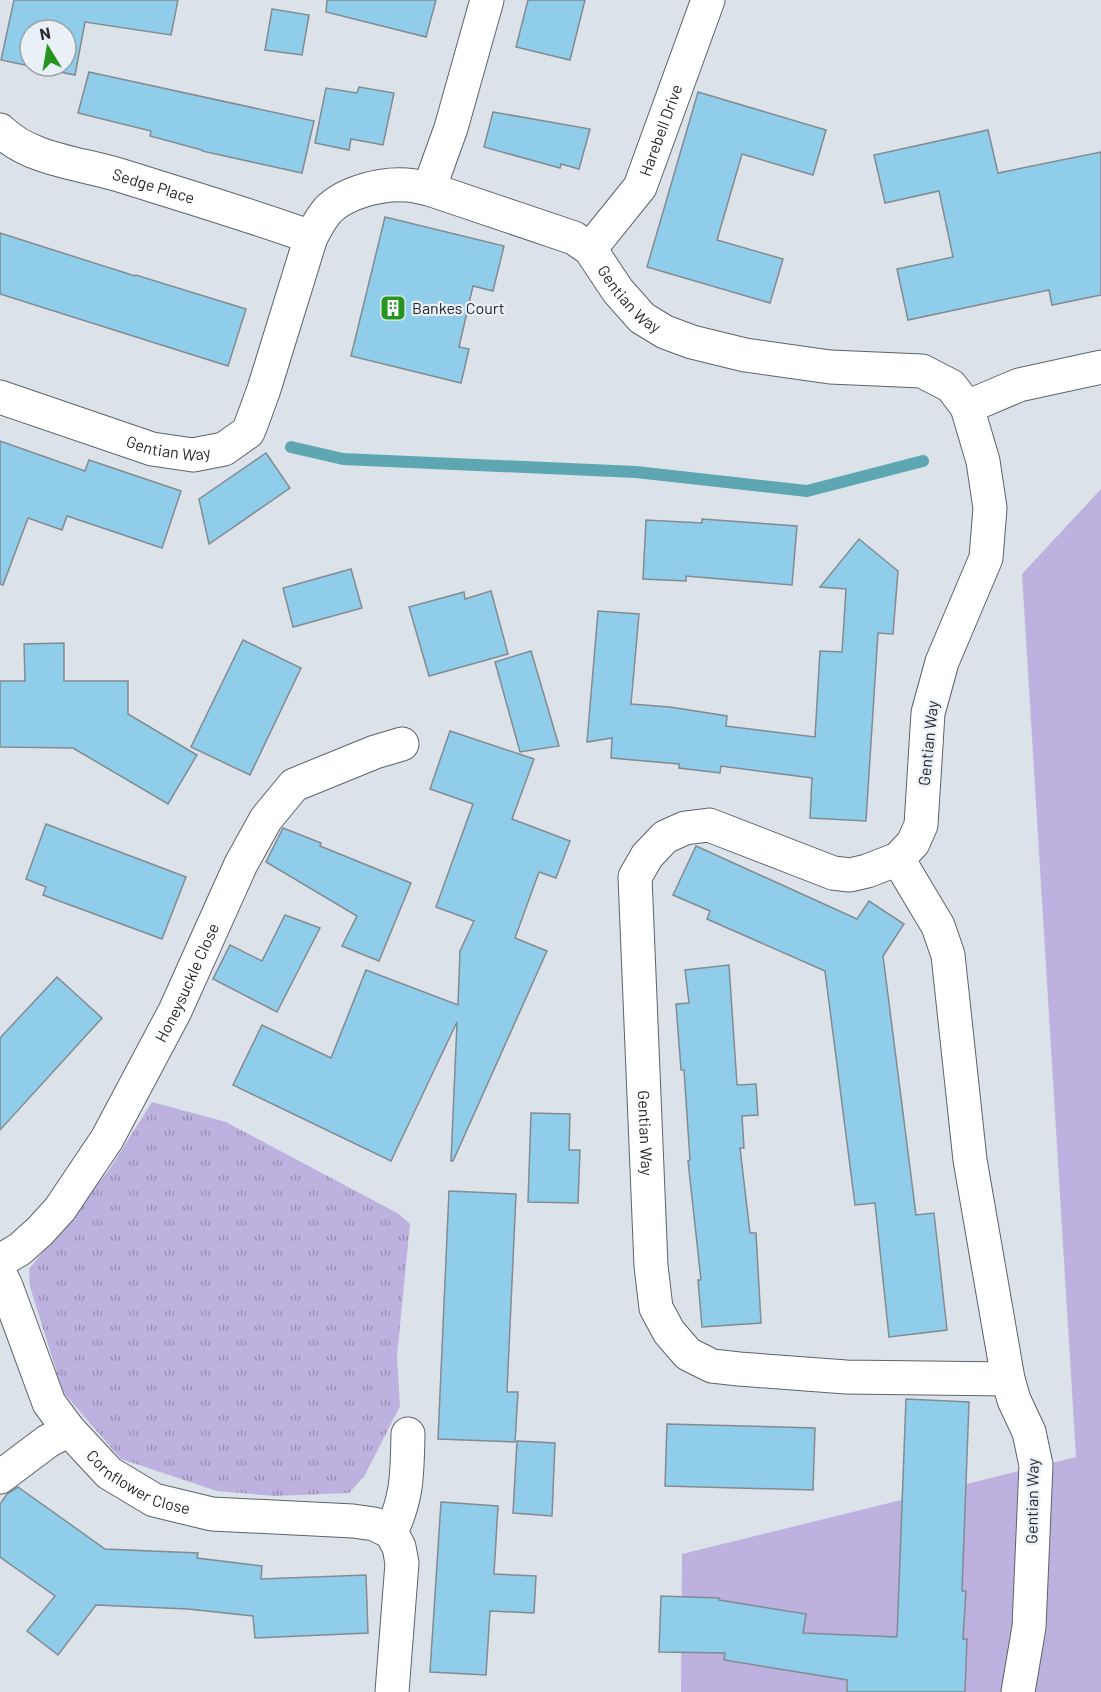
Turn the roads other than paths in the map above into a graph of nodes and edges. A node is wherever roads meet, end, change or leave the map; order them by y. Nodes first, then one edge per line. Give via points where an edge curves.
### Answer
1 (487, 0) edge
2 (708, 0) edge
3 (0, 130) edge
4 (429, 189) junction
5 (311, 237) junction
6 (590, 249) junction
7 (1101, 367) edge
8 (0, 397) edge
9 (968, 407) junction
10 (402, 744) dead end
11 (898, 859) junction
12 (0, 1261) edge
13 (0, 1274) edge
14 (1008, 1379) junction
15 (69, 1430) junction
16 (408, 1434) dead end
17 (0, 1477) edge
18 (391, 1532) junction
19 (392, 1692) edge
20 (1018, 1692) edge

1 - 4 street via 451,128
2 - 6 street, Harebell Drive via 640,187
3 - 5 street, Sedge Place via 20,146 46,155
4 - 5 street, Gentian Way via 395,185 355,194 330,208
4 - 6 street, Gentian Way via 574,238
5 - 8 street, Gentian Way via 248,432 224,449 193,455 152,449
6 - 9 street, Gentian Way via 642,318 665,332 745,355 830,367 922,371 951,386
7 - 9 street via 1019,385
9 - 11 street, Gentian Way via 983,460 990,508 986,558 942,662 928,713 921,825 913,843
10 - 12 street, Honeysuckle Close via 294,785 266,819 241,864 175,1011 107,1139 60,1209 20,1249
11 - 14 street, Gentian Way via 938,926 948,955 970,1160
11 - 14 street, Gentian Way via 850,875 833,873 709,825 685,828 665,837 635,877 656,1308 669,1332 688,1354 712,1366 846,1377
13 - 15 street, Cornflower Close via 49,1403
14 - 20 street, Gentian Way via 1029,1432 1036,1465 1029,1627
15 - 17 street
15 - 18 street, Cornflower Close via 109,1473 154,1500 212,1514 353,1521
16 - 18 street via 406,1488
18 - 19 street via 402,1563

